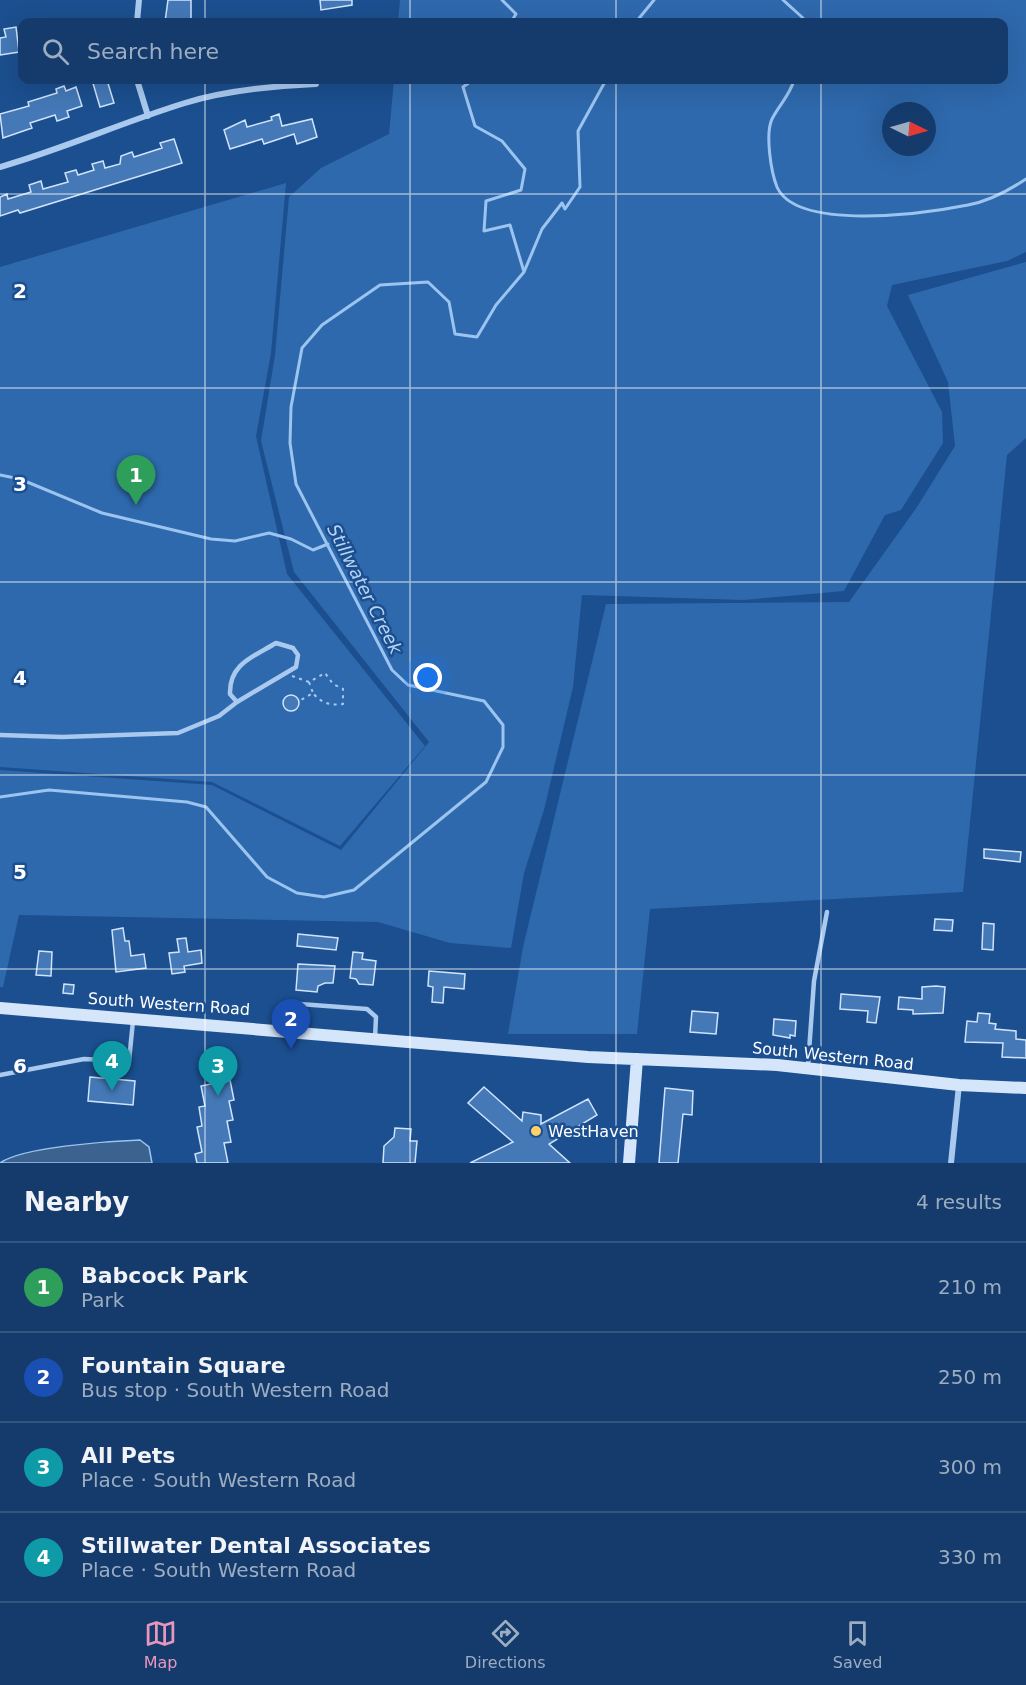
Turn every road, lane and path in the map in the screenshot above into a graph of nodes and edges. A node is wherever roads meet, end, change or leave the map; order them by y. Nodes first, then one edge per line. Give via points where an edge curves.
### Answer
1 (139, 0) edge
2 (137, 18) edge
3 (138, 84) edge
4 (316, 84) dead end
5 (148, 117) junction
6 (0, 167) edge
7 (289, 672) junction
8 (309, 682) junction
9 (313, 693) junction
10 (301, 700) dead end
11 (237, 702) junction
12 (0, 735) edge
13 (827, 912) dead end
14 (0, 1008) edge
15 (133, 1018) junction
16 (277, 1029) junction
17 (375, 1038) junction
18 (637, 1059) junction
19 (807, 1068) junction
20 (0, 1076) edge
21 (959, 1085) junction
22 (1026, 1088) edge
23 (629, 1163) edge
24 (951, 1163) edge

1 - 2 street
3 - 5 street
4 - 5 street via 272,86 186,102
5 - 6 street
7 - 8 path via 294,679
7 - 11 lane
7 - 11 lane via 296,667 298,655 293,648 276,644 241,664 229,679 230,694
8 - 9 path
8 - 9 path via 325,673 333,684 344,688 343,704 319,700
9 - 10 path
11 - 12 lane via 219,716 178,733
13 - 19 lane via 814,981
14 - 15 main road, South Western Road
15 - 16 main road, South Western Road
15 - 20 lane via 129,1061 84,1059
16 - 17 main road, South Western Road
16 - 17 lane via 279,1011 286,1003 367,1009 376,1017
17 - 18 main road, South Western Road
18 - 19 main road, South Western Road
18 - 23 main road
19 - 21 main road, South Western Road
21 - 22 main road, South Western Road
21 - 24 street

